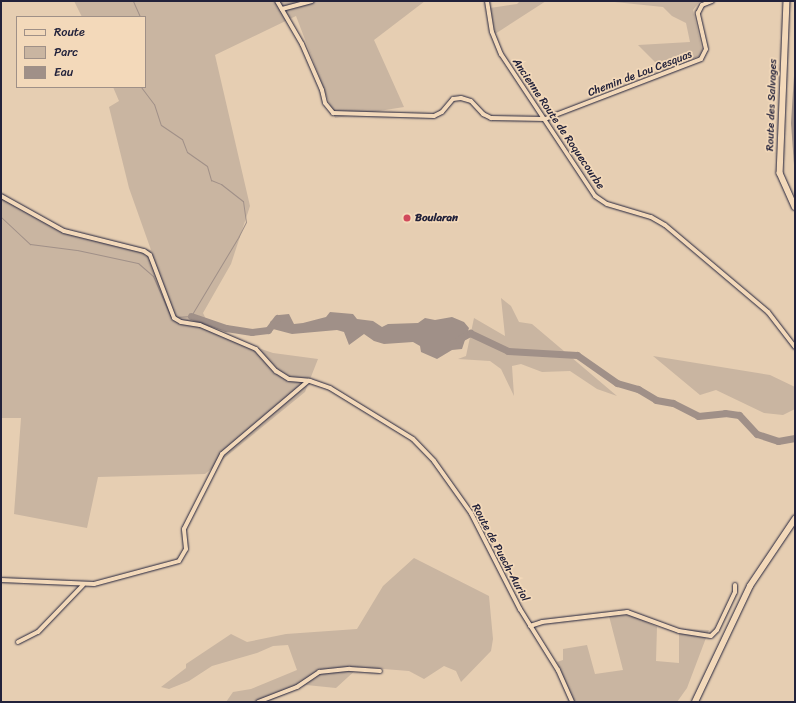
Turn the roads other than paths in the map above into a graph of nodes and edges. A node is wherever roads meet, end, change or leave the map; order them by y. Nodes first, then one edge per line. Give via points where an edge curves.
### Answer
1 (277, 1) edge
2 (312, 1) edge
3 (487, 1) edge
4 (712, 1) edge
5 (787, 1) edge
6 (282, 9) junction
7 (543, 119) junction
8 (1, 196) edge
9 (795, 207) edge
10 (795, 347) edge
11 (308, 381) junction
12 (795, 519) edge
13 (1, 580) edge
14 (82, 584) junction
15 (735, 585) dead end
16 (530, 626) junction
17 (18, 642) dead end
18 (380, 671) dead end
19 (258, 702) edge
20 (572, 702) edge
21 (695, 702) edge

1 - 6 street
2 - 6 street
3 - 7 street, Ancienne Route de Roquecourbe via 492,32 499,50
4 - 7 street, Chemin de Lou Cesquas via 702,5 698,13 706,49 701,60
5 - 9 main road, Route des Salvages via 780,173
6 - 7 street via 302,44 325,103 333,113 434,116 442,112 453,99 461,98 469,100 491,118
7 - 10 street, Ancienne Route de Roquecourbe via 595,196 607,204 647,215 665,225 768,312
8 - 11 street, Route de Puech-Auriol via 64,231 144,251 150,255 173,317 182,322 200,325 256,349 276,371 289,379
11 - 14 street via 222,454 184,529 186,550 182,559 135,574
11 - 16 street, Route de Puech-Auriol via 330,388 413,438 434,461 471,513
12 - 21 main road via 750,586
13 - 14 street
14 - 17 street via 38,632
15 - 16 street via 735,592 717,630 711,636 679,631 627,612 542,622
16 - 20 street, Route de Puech-Auriol via 558,670
18 - 19 street via 350,669 319,672 297,686

